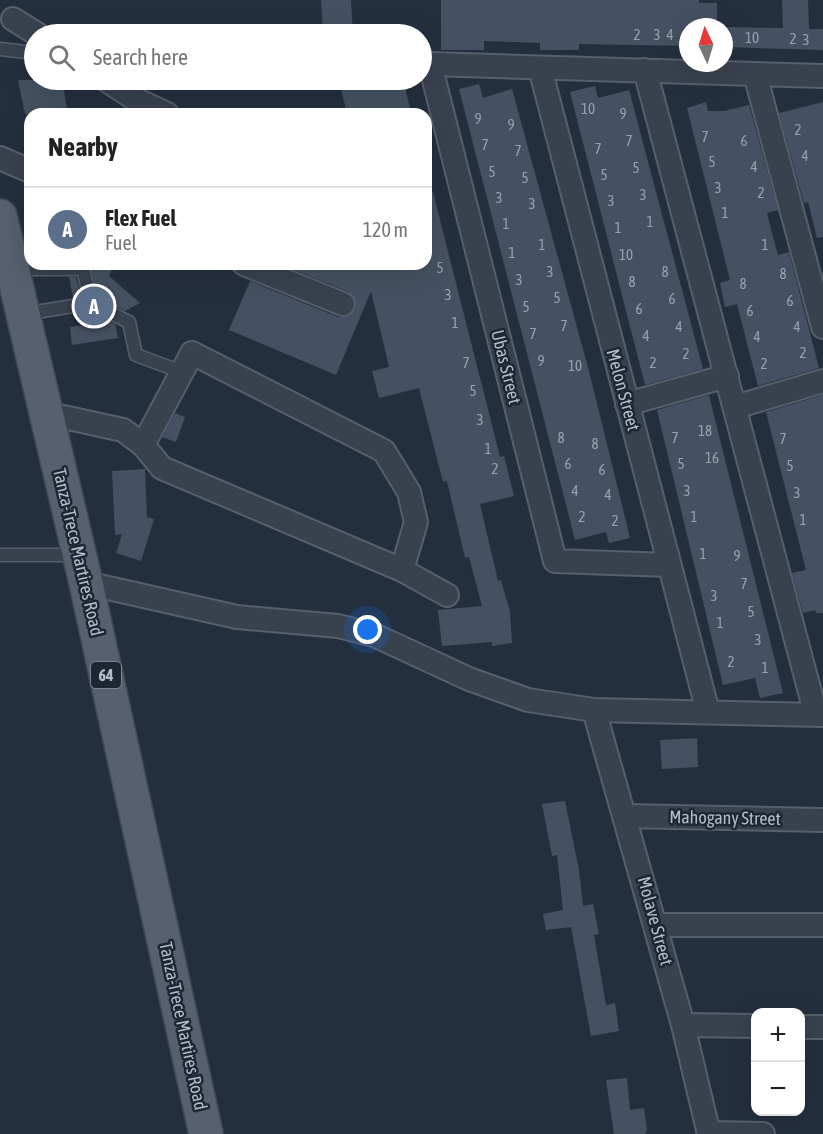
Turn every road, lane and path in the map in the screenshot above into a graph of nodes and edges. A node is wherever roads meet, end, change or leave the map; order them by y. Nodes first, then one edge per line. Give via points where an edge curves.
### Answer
1 (13, 20) dead end
2 (24, 26) edge
3 (0, 49) edge
4 (24, 52) edge
5 (432, 64) edge
6 (540, 68) junction
7 (645, 70) junction
8 (432, 72) edge
9 (755, 74) junction
10 (823, 76) edge
11 (121, 90) edge
12 (154, 108) edge
13 (0, 158) edge
14 (24, 168) edge
15 (0, 216) edge
16 (12, 269) junction
17 (24, 269) edge
18 (83, 270) edge
19 (259, 270) edge
20 (91, 303) junction
21 (343, 304) dead end
22 (22, 315) junction
23 (823, 327) edge
24 (182, 372) junction
25 (727, 376) junction
26 (823, 381) edge
27 (627, 404) junction
28 (735, 407) junction
29 (45, 413) junction
30 (143, 445) junction
31 (0, 555) edge
32 (669, 565) junction
33 (83, 569) junction
34 (402, 570) junction
35 (447, 595) dead end
36 (594, 710) junction
37 (708, 712) junction
38 (820, 715) edge
39 (626, 816) junction
40 (823, 820) edge
41 (656, 925) junction
42 (823, 925) edge
43 (683, 1024) junction
44 (751, 1026) edge
45 (805, 1027) edge
46 (823, 1027) edge
47 (709, 1133) edge
48 (206, 1134) edge
49 (763, 1134) edge

1 - 2 street
3 - 4 lane
5 - 6 street, Ubas Street
6 - 7 street
6 - 27 street, Melon Street
7 - 9 street
7 - 25 street
8 - 32 street, Ubas Street via 555,561
9 - 10 street
9 - 23 street
11 - 12 street
13 - 14 street
15 - 16 main road, Tanza-Trece Martires Road / 64
16 - 17 lane
16 - 22 main road, Tanza-Trece Martires Road / 64
18 - 20 lane
19 - 21 street
20 - 22 lane
20 - 24 lane via 129,322 136,355
22 - 29 main road, Tanza-Trece Martires Road / 64
24 - 30 street
24 - 34 street via 192,353 384,451 410,492 416,522
25 - 27 street
25 - 28 street
26 - 28 street
27 - 32 street, Melon Street
28 - 38 street
29 - 30 street via 123,430
29 - 33 main road, Tanza-Trece Martires Road / 64
30 - 34 street via 162,468
31 - 33 lane
32 - 37 street, Melon Street
33 - 36 street via 237,616 338,626 374,635 469,679 528,700
33 - 48 main road, Tanza-Trece Martires Road / 64
34 - 35 street
36 - 37 street
36 - 39 street, Molave Street
37 - 38 street
39 - 40 street, Mahogany Street
39 - 41 street, Molave Street
41 - 42 street
41 - 43 street, Molave Street
43 - 44 street
43 - 47 street, Molave Street
45 - 46 street
47 - 49 street

